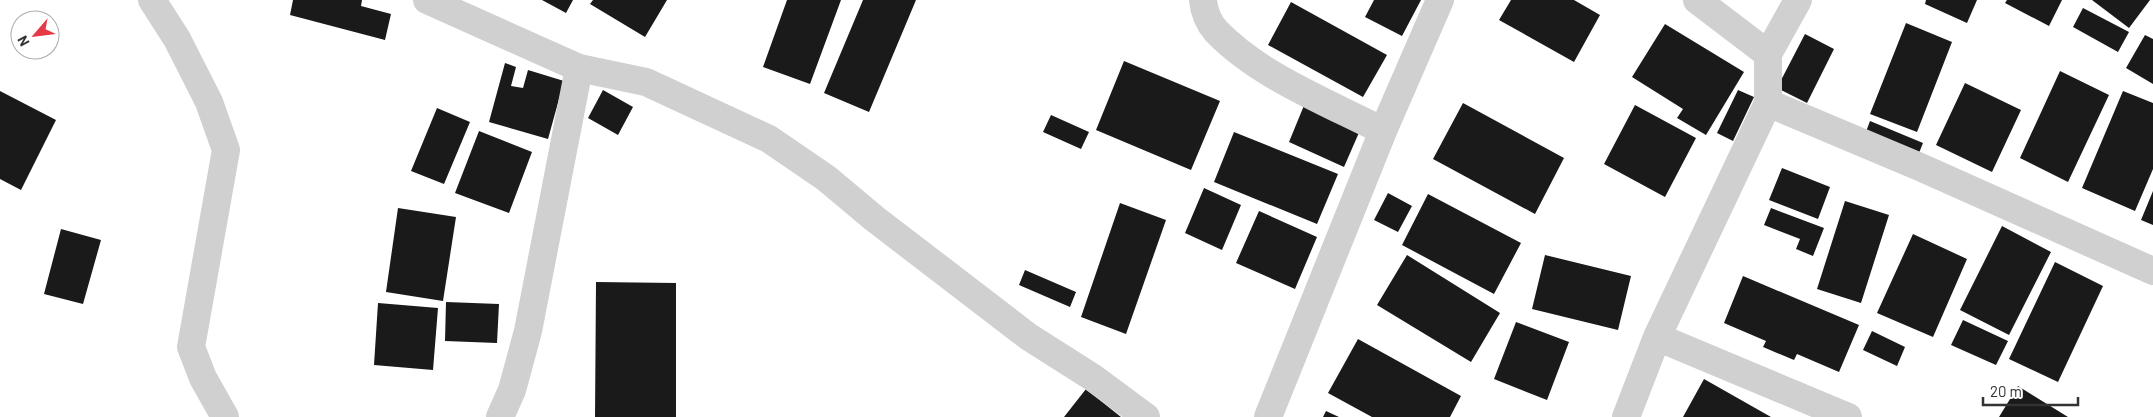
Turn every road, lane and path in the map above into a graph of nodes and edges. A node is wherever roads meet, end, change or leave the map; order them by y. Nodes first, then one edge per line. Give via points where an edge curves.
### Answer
1 (152, 0) edge
2 (1203, 0) edge
3 (1440, 0) edge
4 (1698, 0) edge
5 (1798, 0) edge
6 (445, 4) edge
7 (1768, 54) junction
8 (579, 68) junction
9 (1768, 104) junction
10 (1383, 131) junction
11 (2153, 271) edge
12 (1657, 337) junction
13 (225, 417) edge
14 (500, 417) edge
15 (1146, 417) edge
16 (1268, 417) edge
17 (1626, 417) edge
18 (1848, 417) edge

1 - 13 street via 177,39 209,102 226,150 191,347 203,378
2 - 10 street via 1208,19 1216,30 1269,72
3 - 10 street
4 - 7 street
5 - 7 street
6 - 8 street
7 - 9 street
8 - 14 street via 528,331 512,390
8 - 15 street via 646,82 769,139 826,178 1029,337 1092,377
9 - 11 street via 1920,167
9 - 12 street
10 - 16 street
12 - 17 street
12 - 18 street

